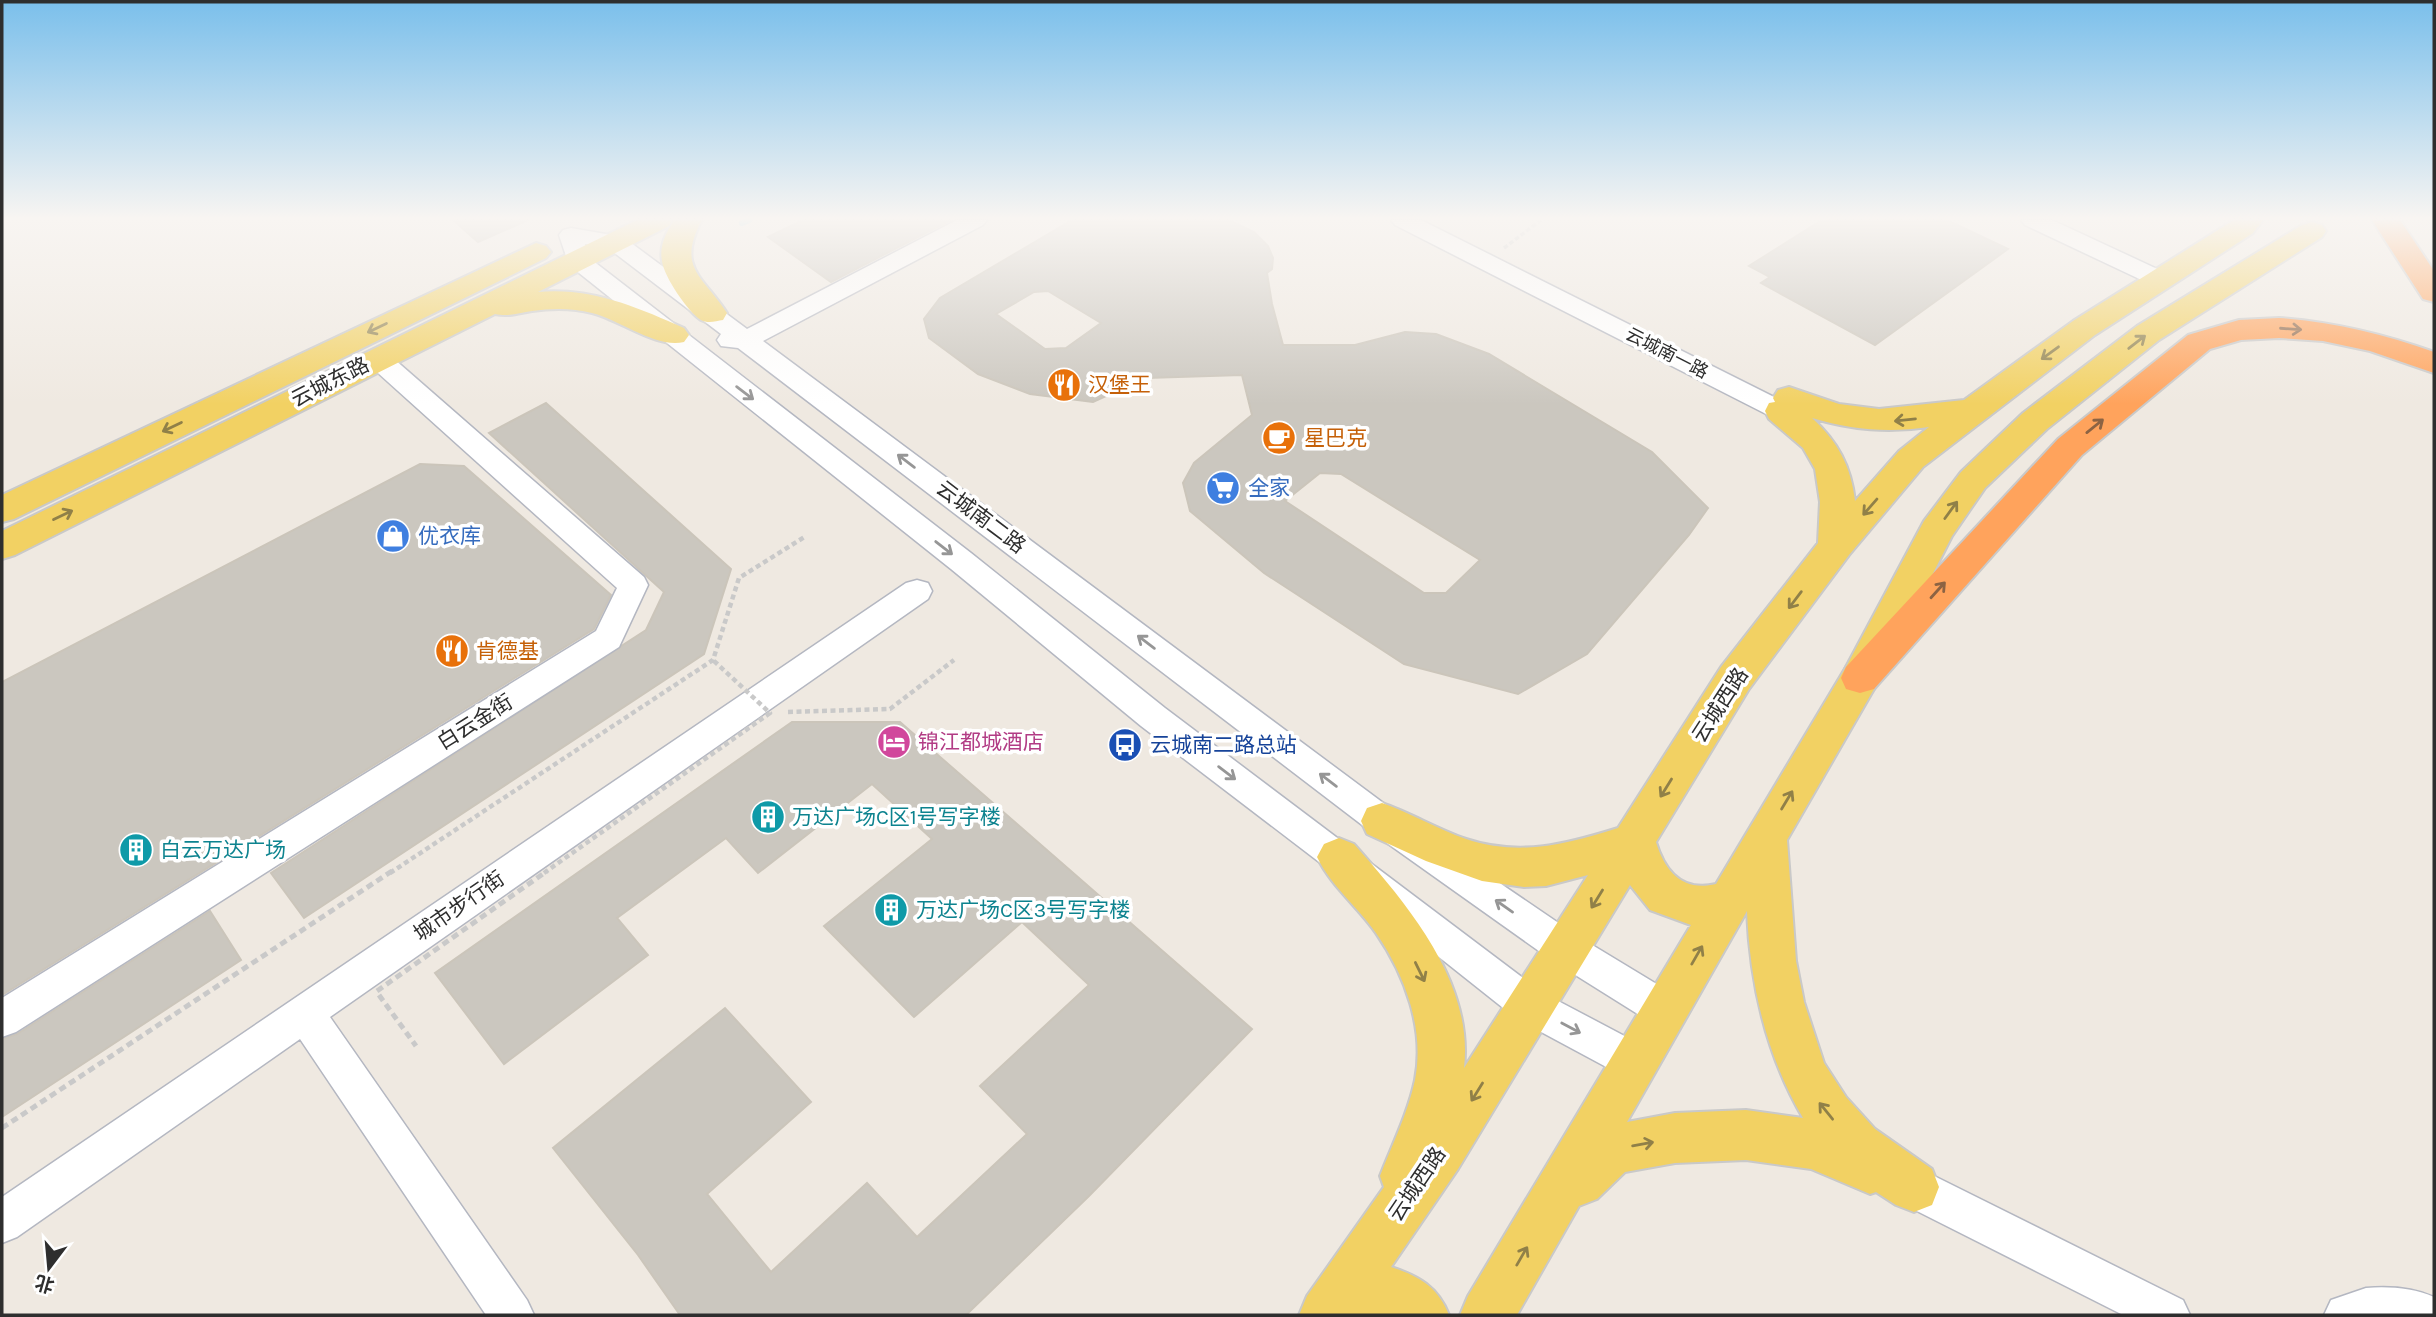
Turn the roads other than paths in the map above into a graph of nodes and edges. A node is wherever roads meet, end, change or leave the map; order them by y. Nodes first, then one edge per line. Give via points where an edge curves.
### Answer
1 (501, 281) edge
2 (519, 281) edge
3 (613, 281) edge
4 (672, 281) edge
5 (683, 281) edge
6 (858, 281) edge
7 (1531, 281) edge
8 (1552, 281) edge
9 (2155, 281) edge
10 (2232, 281) edge
11 (712, 313) junction
12 (454, 321) junction
13 (673, 334) junction
14 (747, 340) junction
15 (377, 358) junction
16 (704, 360) junction
17 (2434, 363) edge
18 (1785, 404) junction
19 (1973, 410) junction
20 (2, 510) edge
21 (2, 546) edge
22 (1836, 546) junction
23 (916, 591) dead end
24 (1860, 678) junction
25 (1382, 821) junction
26 (1766, 836) junction
27 (1634, 841) junction
28 (1339, 856) junction
29 (1728, 901) junction
30 (1566, 949) junction
31 (1530, 1006) junction
32 (1665, 1010) junction
33 (304, 1013) junction
34 (2, 1019) edge
35 (1637, 1063) junction
36 (1914, 1187) junction
37 (1550, 1208) junction
38 (2, 1222) edge
39 (1384, 1232) junction
40 (1331, 1309) edge
41 (512, 1315) edge
42 (1422, 1315) edge
43 (1488, 1315) edge
44 (2168, 1315) edge
45 (2346, 1315) edge
46 (2426, 1315) edge

1 -> 20 main road, 云城东路
2 - 12 main road, 云城东路
3 - 13 street
4 - 11 street, 云城南二路
5 - 11 main road
6 - 14 street
7 - 18 street, 云城南一路
8 - 18 street, 云城南一路
9 -> 19 main road, 云城西路
24 -> 10 main road via 1937,530 1973,480 2035,421 2148,333
11 - 14 street, 云城南二路
12 - 13 main road via 518,304 583,299
12 - 15 main road, 云城东路
13 - 16 street
14 - 16 street via 719,340 705,347
25 -> 14 street, 云城南二路
21 -> 15 main road, 云城东路
15 - 34 street, 白云金街 via 633,585 608,639
16 -> 28 street via 1153,717
24 -> 17 highway via 2070,447 2199,342 2239,330 2323,331 2378,343
19 -> 18 main road via 1873,421
18 - 22 main road via 1832,464 1839,495
19 -> 22 main road, 云城西路 via 1911,459
22 -> 27 main road, 云城西路 via 1735,678
23 - 33 street, 城市步行街
26 -> 24 main road
25 - 27 main road via 1463,858 1504,867 1545,867
30 -> 25 street, 云城南二路
26 - 29 main road
36 -> 26 main road via 1858,1148 1820,1103 1796,1053 1772,962
27 - 29 main road via 1647,878 1667,897 1684,905 1711,907
27 -> 30 main road, 云城西路
28 - 31 street
28 -> 39 main road via 1392,920 1423,976 1441,1048 1433,1101
32 -> 29 main road
30 - 31 main road, 云城西路
30 - 32 street, 云城南二路
31 -> 35 street
31 -> 39 main road, 云城西路
32 - 35 main road
33 - 38 street, 城市步行街
33 - 41 street
35 - 37 main road
37 -> 36 main road via 1613,1149 1675,1138 1746,1135 1812,1144
36 - 44 street
43 -> 37 main road
39 - 40 main road, 云城西路
40 - 42 main road via 1363,1293 1383,1291 1401,1295
45 - 46 street via 2380,1308

